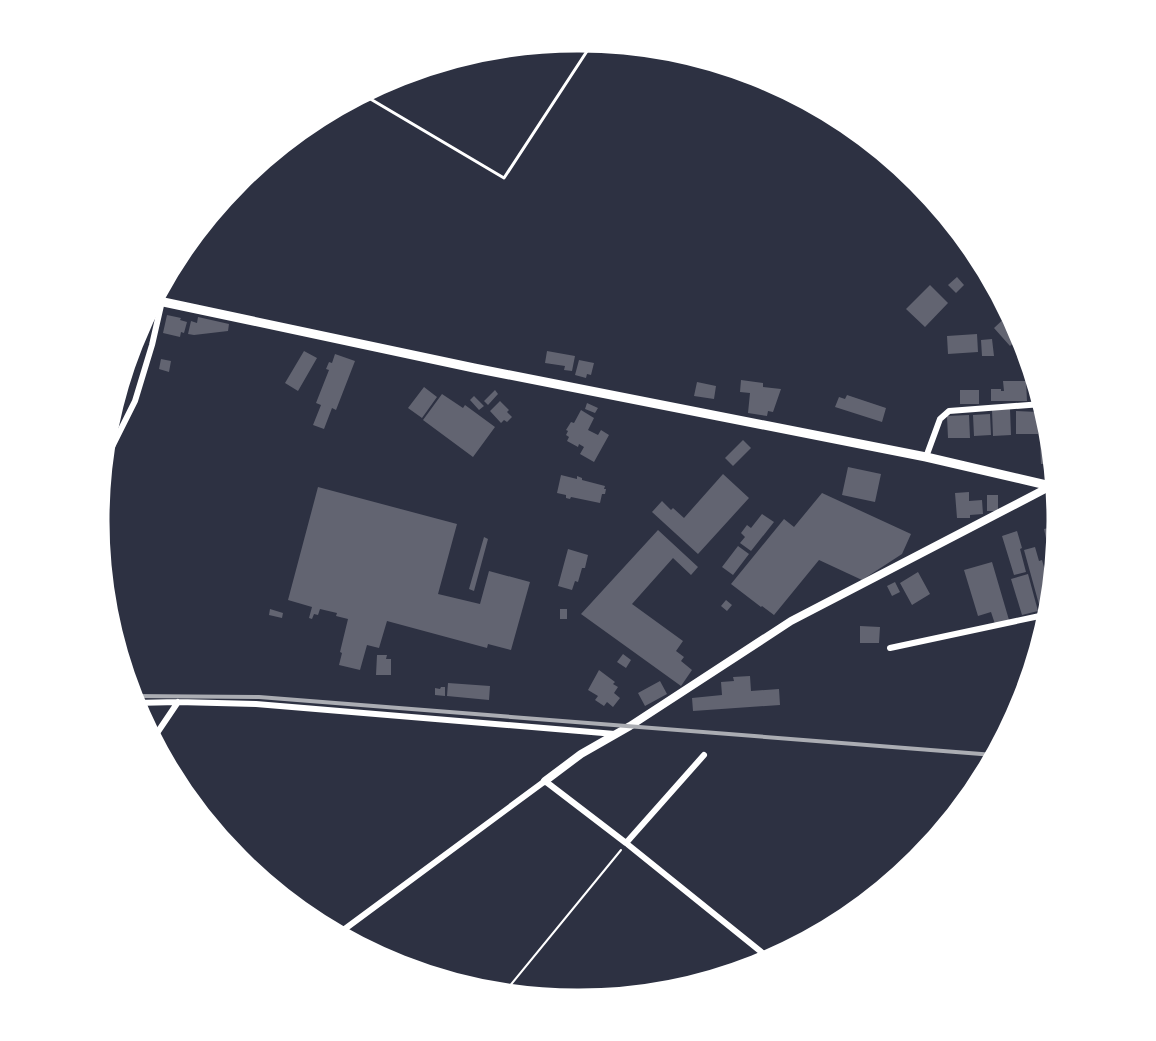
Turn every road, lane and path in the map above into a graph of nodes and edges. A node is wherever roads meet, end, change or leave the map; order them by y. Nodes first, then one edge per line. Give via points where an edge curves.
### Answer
1 (587, 51) edge
2 (370, 99) edge
3 (163, 301) edge
4 (156, 315) edge
5 (1033, 405) edge
6 (117, 437) edge
7 (926, 457) junction
8 (1045, 484) edge
9 (1046, 490) edge
10 (1037, 617) edge
11 (890, 648) dead end
12 (178, 702) junction
13 (145, 703) edge
14 (158, 731) edge
15 (616, 734) junction
16 (704, 755) dead end
17 (545, 781) junction
18 (626, 843) junction
19 (346, 928) edge
20 (762, 952) edge
21 (511, 985) edge

1 - 2 lane via 504,178
3 - 7 highway via 474,368
4 - 6 street via 152,345 135,401
5 - 7 street via 949,411 940,418
7 - 8 highway
9 - 15 street via 791,621
10 - 11 street
12 - 13 street
12 - 14 street
12 - 15 street via 256,704
15 - 17 street
16 - 18 street
17 - 18 street
17 - 19 street
18 - 20 street
18 - 21 path

